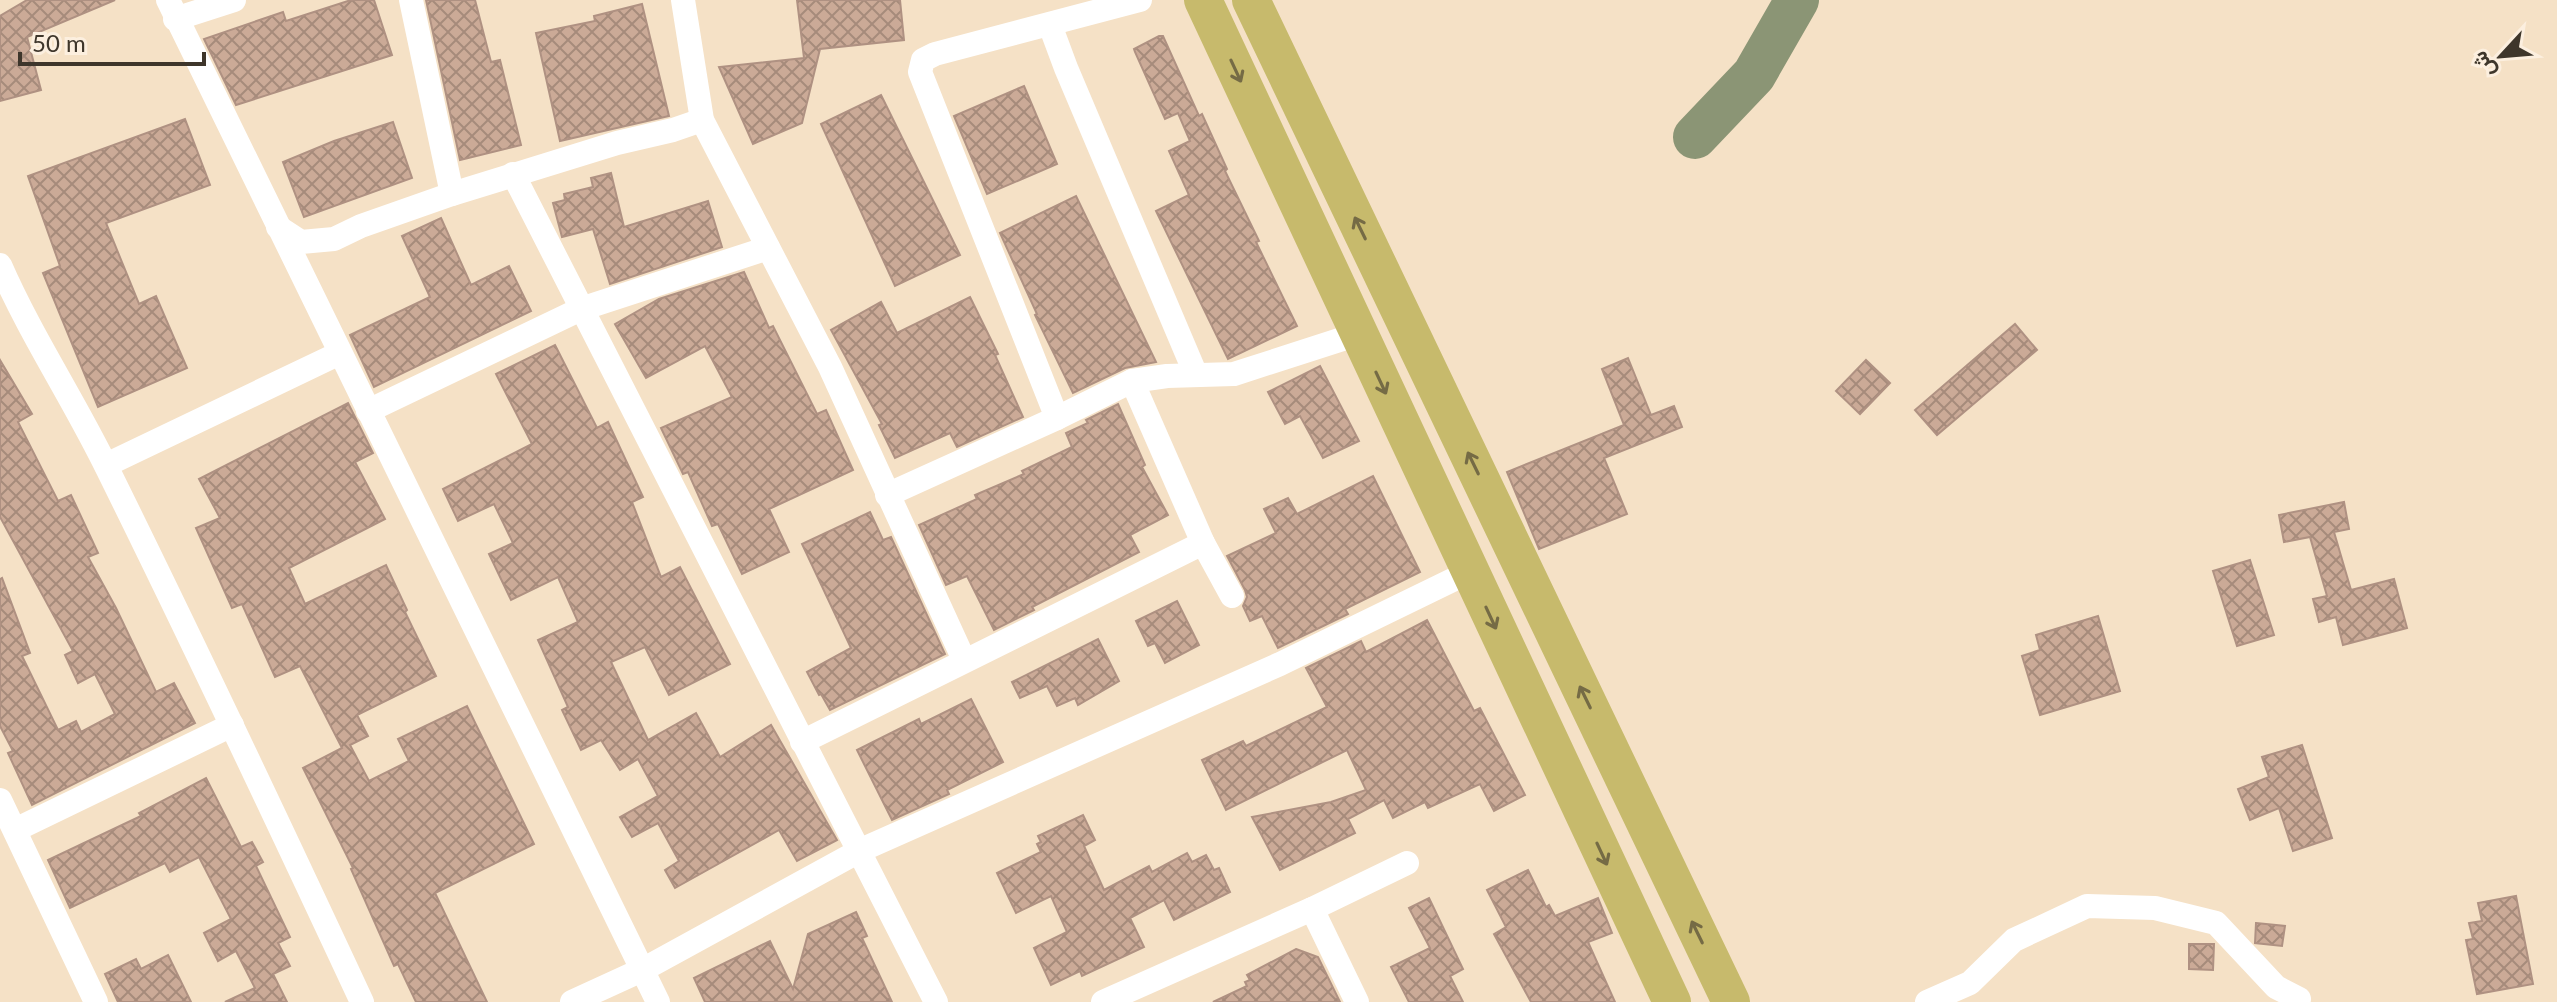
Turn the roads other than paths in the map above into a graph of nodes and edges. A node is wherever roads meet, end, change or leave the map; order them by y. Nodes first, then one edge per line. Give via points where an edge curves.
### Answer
1 (234, 0) edge
2 (411, 0) edge
3 (683, 0) edge
4 (1140, 0) edge
5 (1203, 0) edge
6 (1251, 0) edge
7 (172, 10) edge
8 (1050, 25) junction
9 (702, 120) junction
10 (513, 174) junction
11 (452, 194) junction
12 (278, 227) junction
13 (768, 248) junction
14 (0, 265) edge
15 (581, 309) junction
16 (10, 318) edge
17 (1358, 334) junction
18 (340, 353) junction
19 (1196, 375) junction
20 (1132, 381) junction
21 (368, 411) junction
22 (1057, 418) junction
23 (106, 465) junction
24 (887, 495) junction
25 (1203, 543) junction
26 (1469, 572) junction
27 (1232, 596) dead end
28 (964, 660) junction
29 (232, 725) junction
30 (802, 742) junction
31 (0, 800) edge
32 (15, 830) junction
33 (861, 850) junction
34 (1407, 863) dead end
35 (1312, 909) junction
36 (644, 969) junction
37 (2299, 999) dead end
38 (96, 1002) edge
39 (362, 1002) edge
40 (572, 1002) edge
41 (658, 1002) edge
42 (936, 1002) edge
43 (1103, 1002) edge
44 (1357, 1002) edge
45 (1672, 1002) edge
46 (1731, 1002) edge
47 (1927, 1002) edge

1 - 7 street
2 - 11 street
3 - 9 street
4 - 8 street
5 -> 17 main road
46 -> 6 main road
7 - 12 street
8 - 19 street
8 - 22 street via 935,54 923,60 920,72
9 - 10 street
9 - 13 street
10 - 11 street
10 - 15 street
11 - 12 street via 334,239 301,242
12 - 18 street
13 - 15 street
13 - 24 street via 830,367
14 - 16 street
15 - 21 street
15 - 30 street
16 - 23 street
17 - 19 street via 1234,374
17 -> 26 main road
18 - 21 street
18 - 23 street
19 - 20 street
20 - 22 street
20 - 25 street
21 - 36 street
22 - 24 street
23 - 29 street
24 - 28 street
25 - 27 street
25 - 28 street
26 - 33 street via 1280,664
26 -> 45 main road
28 - 30 street
29 - 32 street
29 - 39 street
30 - 33 street
31 - 32 street
32 - 38 street
33 - 36 street
33 - 42 street
34 - 35 street
35 - 43 street
35 - 44 street
36 - 40 street
36 - 41 street
37 - 47 street via 2276,987 2216,923 2155,908 2087,906 2014,940 1970,983

